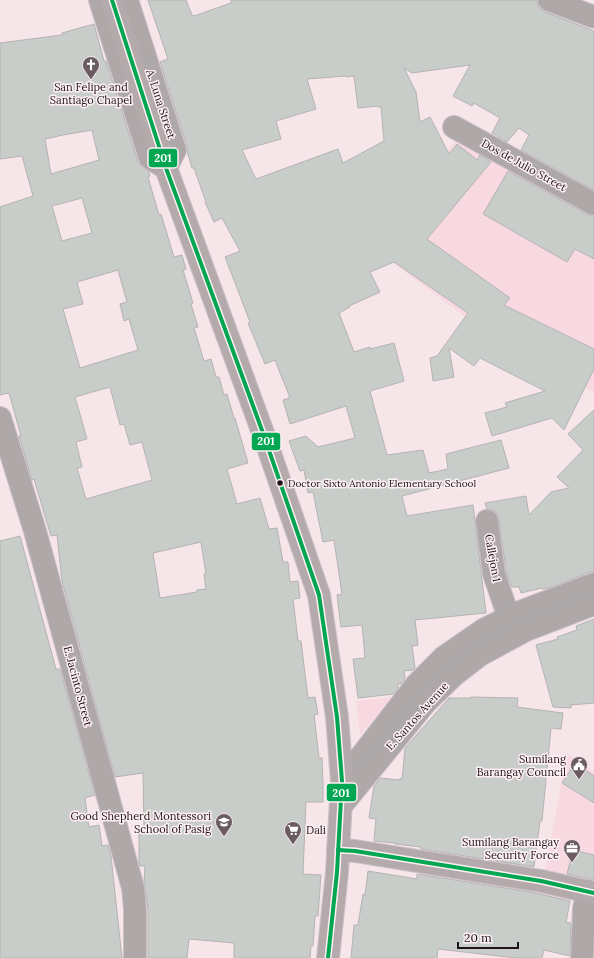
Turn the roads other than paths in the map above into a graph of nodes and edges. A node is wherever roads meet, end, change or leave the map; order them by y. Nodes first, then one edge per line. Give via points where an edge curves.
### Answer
1 (100, 0) edge
2 (112, 0) edge
3 (127, 0) edge
4 (549, 0) edge
5 (594, 17) edge
6 (454, 127) dead end
7 (166, 168) junction
8 (594, 204) edge
9 (0, 418) edge
10 (487, 521) dead end
11 (594, 584) edge
12 (594, 604) edge
13 (509, 618) junction
14 (342, 781) junction
15 (341, 806) junction
16 (338, 850) junction
17 (591, 892) edge
18 (135, 958) edge
19 (328, 958) edge
20 (582, 958) edge

1 - 7 street via 150,158
2 - 7 main road
3 - 7 street, A. Luna Street via 175,150
4 - 5 street
6 - 8 street, Dos de Julio Street
7 - 14 main road via 263,433 319,596 337,717
9 - 18 street, E. Jacinto Street via 35,531 133,888
10 - 13 street, Callejon 1 via 494,574
11 - 13 street, E. Santos Avenue
12 - 15 street, E. Santos Avenue via 526,630 480,655 454,675 426,702
13 - 14 street, E. Santos Avenue via 483,630 444,658 416,685
14 - 15 main road
15 - 16 main road
16 - 17 main road via 541,881
16 - 19 main road
17 - 20 street via 584,908

